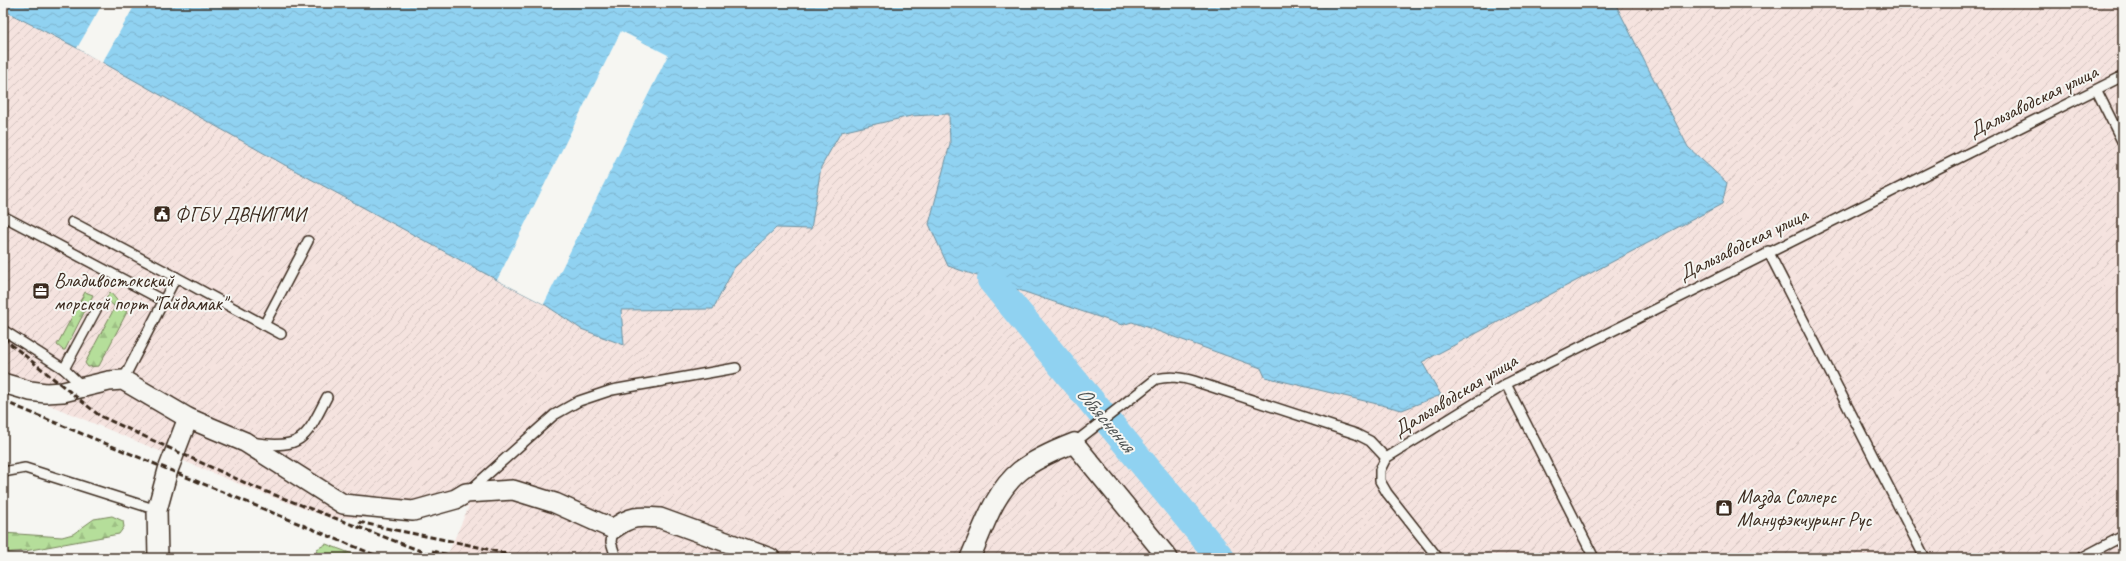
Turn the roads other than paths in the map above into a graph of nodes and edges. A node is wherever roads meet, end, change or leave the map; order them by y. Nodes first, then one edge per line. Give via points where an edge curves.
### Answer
1 (2123, 76) edge
2 (2097, 90) junction
3 (2123, 143) edge
4 (3, 216) edge
5 (72, 222) dead end
6 (308, 241) dead end
7 (1768, 252) junction
8 (176, 277) junction
9 (164, 301) junction
10 (97, 308) dead end
11 (264, 325) junction
12 (3, 330) edge
13 (281, 334) dead end
14 (736, 368) dead end
15 (64, 369) junction
16 (123, 380) junction
17 (3, 384) edge
18 (1506, 384) junction
19 (83, 387) junction
20 (327, 397) dead end
21 (188, 418) junction
22 (245, 442) junction
23 (1074, 443) junction
24 (1386, 458) junction
25 (3, 472) edge
26 (466, 493) junction
27 (157, 510) junction
28 (614, 529) junction
29 (2123, 536) edge
30 (158, 558) edge
31 (616, 558) edge
32 (770, 558) edge
33 (970, 558) edge
34 (1168, 558) edge
35 (1438, 558) edge
36 (1594, 558) edge
37 (1925, 558) edge
38 (2081, 558) edge

1 - 2 lane, Дальзаводская улица
2 - 3 lane
2 - 7 lane, Дальзаводская улица
4 - 9 lane
5 - 8 lane
6 - 11 lane
7 - 18 lane, Дальзаводская улица
7 - 37 lane
8 - 9 lane
8 - 11 lane
9 - 16 lane
10 - 15 lane
11 - 13 lane
12 - 15 lane
14 - 26 lane via 612,390 579,401 554,415
15 - 19 lane
16 - 19 street
16 - 21 street
17 - 19 street via 46,393
18 - 24 lane, Дальзаводская улица
18 - 36 lane
20 - 22 lane via 311,428 298,442 276,446
21 - 22 street
21 - 27 street via 168,470
22 - 26 street via 343,504 413,512 456,499
23 - 24 lane via 1156,379 1168,376 1180,377 1356,434 1370,441
23 - 33 street via 1057,449 1020,471 1001,493
23 - 34 street
24 - 35 lane via 1380,470 1380,481
25 - 27 lane via 25,468
26 - 28 street via 498,490 526,492
27 - 30 street
28 - 31 lane via 611,542
28 - 32 street via 625,520 642,516 660,518
29 - 38 lane

